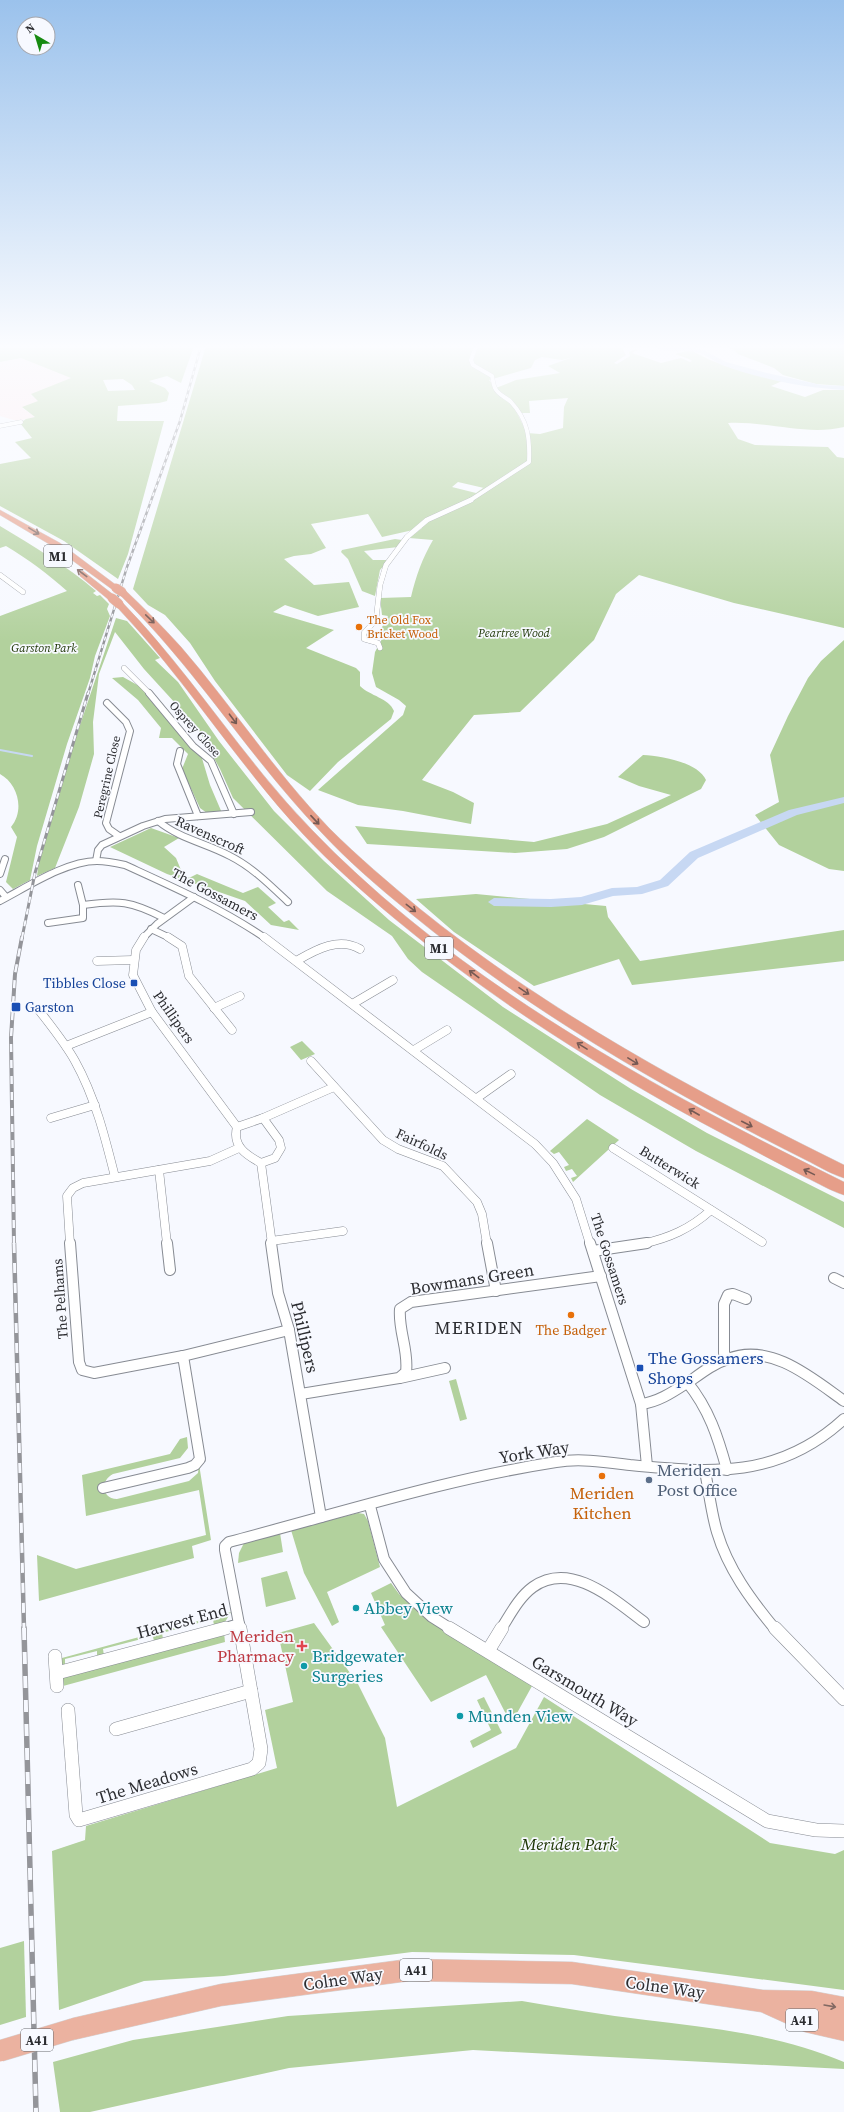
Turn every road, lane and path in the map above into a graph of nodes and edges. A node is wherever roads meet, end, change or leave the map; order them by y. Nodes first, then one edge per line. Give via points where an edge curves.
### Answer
1 (530, 445) edge
2 (0, 512) edge
3 (0, 521) edge
4 (0, 575) edge
5 (22, 592) dead end
6 (117, 595) junction
7 (380, 648) dead end
8 (124, 668) dead end
9 (107, 703) dead end
10 (180, 752) dead end
11 (251, 812) dead end
12 (234, 814) junction
13 (198, 816) junction
14 (158, 821) junction
15 (119, 836) junction
16 (5, 859) dead end
17 (96, 861) junction
18 (0, 874) edge
19 (78, 885) dead end
20 (0, 890) edge
21 (194, 897) junction
22 (3, 899) edge
23 (288, 902) dead end
24 (83, 905) junction
25 (164, 918) junction
26 (48, 924) dead end
27 (151, 929) junction
28 (360, 949) dead end
29 (134, 960) junction
30 (298, 960) junction
31 (97, 961) dead end
32 (392, 980) dead end
33 (240, 996) dead end
34 (354, 1003) junction
35 (214, 1008) junction
36 (38, 1009) dead end
37 (152, 1012) junction
38 (232, 1030) dead end
39 (446, 1030) dead end
40 (66, 1046) junction
41 (414, 1050) junction
42 (311, 1061) dead end
43 (511, 1074) dead end
44 (334, 1088) junction
45 (477, 1098) junction
46 (95, 1105) junction
47 (51, 1118) dead end
48 (263, 1118) junction
49 (237, 1127) junction
50 (240, 1148) junction
51 (613, 1148) dead end
52 (261, 1163) junction
53 (160, 1170) junction
54 (844, 1172) edge
55 (115, 1178) junction
56 (844, 1190) edge
57 (711, 1210) junction
58 (343, 1231) dead end
59 (271, 1242) junction
60 (762, 1242) dead end
61 (593, 1251) junction
62 (170, 1270) dead end
63 (601, 1276) junction
64 (834, 1278) dead end
65 (844, 1283) edge
66 (496, 1291) junction
67 (746, 1299) dead end
68 (288, 1330) junction
69 (183, 1356) junction
70 (727, 1359) junction
71 (445, 1368) dead end
72 (399, 1378) junction
73 (687, 1382) junction
74 (301, 1394) junction
75 (844, 1401) edge
76 (641, 1404) junction
77 (844, 1419) edge
78 (647, 1466) junction
79 (726, 1470) junction
80 (705, 1471) junction
81 (103, 1488) dead end
82 (370, 1506) junction
83 (321, 1517) junction
84 (225, 1546) joint
85 (644, 1622) dead end
86 (239, 1624) junction
87 (488, 1651) junction
88 (55, 1656) dead end
89 (57, 1673) junction
90 (58, 1686) dead end
91 (251, 1691) junction
92 (844, 1699) edge
93 (68, 1710) dead end
94 (116, 1729) dead end
95 (844, 1831) edge
96 (763, 2001) junction
97 (844, 2008) edge
98 (844, 2030) edge
99 (0, 2051) edge

1 - 7 street via 529,462 469,501 427,520 407,537 386,565 380,585 376,620 364,633 364,639 378,643
2 -> 6 highway, M1 via 57,544
6 -> 3 highway, M1
4 - 5 street
6 -> 54 highway, M1 via 177,648 267,765 305,808 363,866 411,908 508,981 609,1046 712,1105
56 -> 6 highway, M1 via 708,1120 626,1073 495,989 437,946 350,872 305,829 254,769 165,652
8 - 12 street, Osprey Close via 143,686 193,746 211,761
9 - 15 street, Peregrine Close via 126,722 130,731 106,823 109,829
10 - 13 street via 179,770
11 - 12 street
12 - 13 street
13 - 14 street
14 - 15 street
14 - 23 street, Ravenscroft via 173,833 208,845 250,867
15 - 17 street via 102,845
16 - 18 street
17 - 21 street, The Gossamers via 125,865
17 - 22 street, The Gossamers via 58,870
19 - 24 street
20 - 22 street
21 - 25 street, Phillipers
21 - 30 street, The Gossamers via 243,923
24 - 25 street via 118,901 137,904
24 - 26 street via 83,918
25 - 27 street, Phillipers
27 - 29 street, Phillipers via 140,942
27 - 35 street via 182,946 189,976
28 - 30 street via 350,943 333,945
29 - 31 street
29 - 37 street, Phillipers via 133,975
30 - 34 street, The Gossamers
32 - 34 street
33 - 35 street
34 - 41 street, The Gossamers
35 - 38 street
36 - 40 street
37 - 40 street
37 - 49 street, Phillipers
39 - 41 street
40 - 46 street
41 - 45 street, The Gossamers
42 - 44 street, Fairfolds
43 - 45 street
44 - 48 street
44 - 66 street, Fairfolds via 383,1140 398,1149 443,1166 477,1202 482,1214
45 - 61 street, The Gossamers via 518,1129 553,1163 576,1199
46 - 47 street
46 - 55 street
48 - 49 street
48 - 52 street via 281,1148 275,1158
49 - 50 street via 235,1139
50 - 52 street via 248,1157
50 - 53 street, The Pelhams via 210,1160
51 - 57 street, Butterwick
52 - 59 street, Phillipers
53 - 55 street, The Pelhams
53 - 62 street
55 - 69 street, The Pelhams via 77,1185 68,1196 79,1362 82,1370 94,1373
57 - 60 street, Butterwick
57 - 61 street via 691,1228 675,1236
58 - 59 street
59 - 68 street, Phillipers via 278,1293
61 - 63 street, The Gossamers
63 - 66 street, Bowmans Green
63 - 76 street, The Gossamers
64 - 65 street
66 - 72 street, Bowmans Green via 411,1302 400,1308 399,1318 407,1364 406,1372
67 - 70 street via 732,1294 728,1295 724,1304 724,1353
68 - 69 street, The Pelhams
68 - 74 street, Phillipers
69 - 81 street via 200,1459 188,1468
70 - 73 street
70 - 75 street via 750,1353 778,1360 806,1375
71 - 72 street
72 - 74 street
73 - 76 street via 655,1401
73 - 79 street via 711,1416
74 - 83 street, Phillipers
76 - 78 street, The Gossamers
77 - 79 street, York Way via 812,1444 781,1460
78 - 80 street, York Way
78 - 82 street, York Way via 559,1461 499,1473
79 - 80 street, York Way
80 - 92 street via 717,1533 743,1587 762,1612
82 - 83 street, York Way
82 - 87 street, Garsmouth Way via 384,1559 406,1592 432,1617
83 - 84 street, York Way via 229,1542
84 - 86 street, Harvest End
85 - 87 street via 586,1582 562,1576 546,1578 530,1588 517,1603
86 - 89 street, Harvest End
86 - 91 street, The Meadows
87 - 95 street, Garsmouth Way via 767,1821 816,1830
88 - 89 street
89 - 90 street
91 - 93 street, The Meadows via 261,1749 259,1763 252,1769 78,1820
91 - 94 street
96 -> 97 highway, Colne Way / A41 via 812,2002
96 - 98 highway, Colne Way / A41 via 805,2021
96 - 99 highway, Colne Way / A41, bridge via 572,1973 409,1970 221,1995 73,2028

